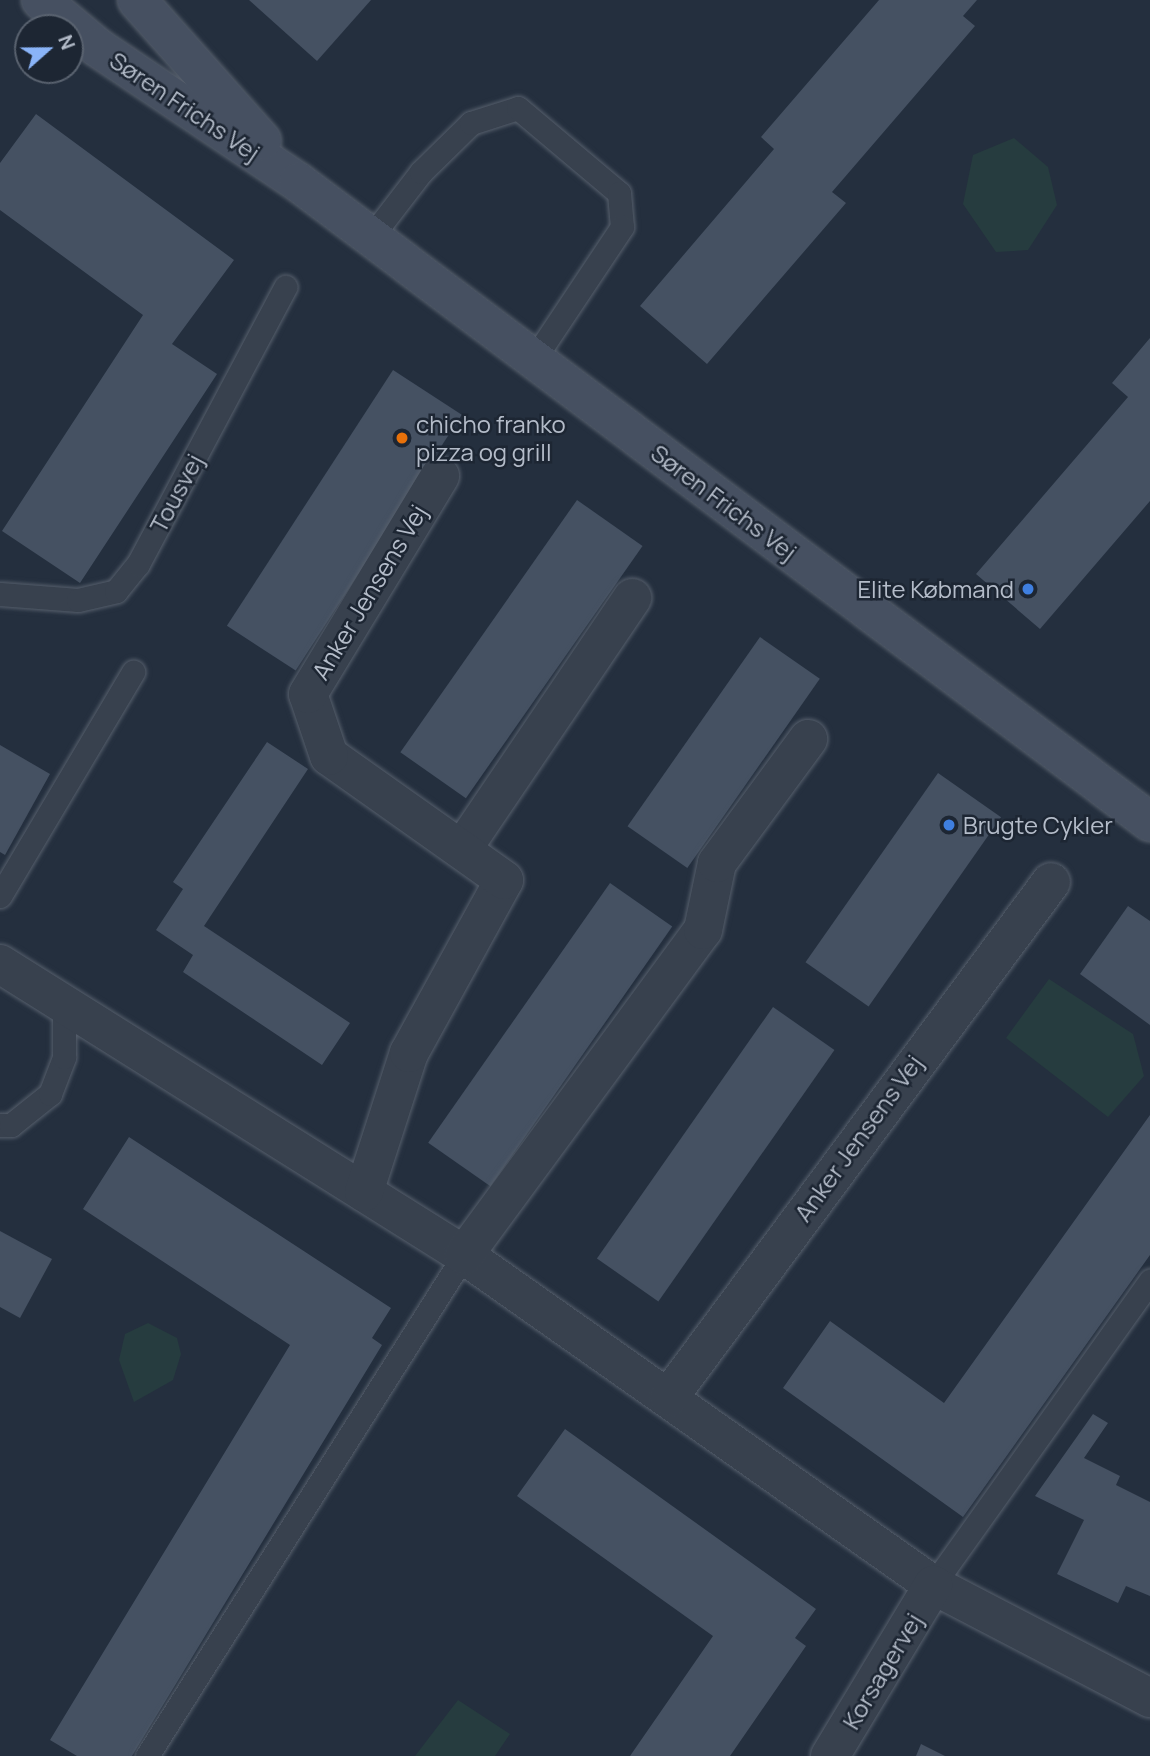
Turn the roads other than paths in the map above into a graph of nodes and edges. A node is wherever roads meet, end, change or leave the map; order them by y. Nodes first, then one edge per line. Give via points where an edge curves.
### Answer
1 (41, 0) edge
2 (137, 0) edge
3 (298, 182) junction
4 (371, 237) junction
5 (285, 287) dead end
6 (534, 359) junction
7 (440, 475) dead end
8 (0, 594) edge
9 (632, 598) dead end
10 (133, 673) dead end
11 (808, 739) dead end
12 (1150, 822) edge
13 (463, 848) junction
14 (1051, 882) dead end
15 (0, 896) edge
16 (0, 964) edge
17 (64, 1004) junction
18 (0, 1125) edge
19 (364, 1192) junction
20 (464, 1255) junction
21 (1150, 1280) edge
22 (669, 1397) junction
23 (933, 1585) junction
24 (1150, 1698) edge
25 (147, 1756) edge
26 (830, 1756) edge

1 - 3 street, Søren Frichs Vej via 97,47
2 - 3 street, Søren Frichs Vej
3 - 4 street, Søren Frichs Vej
4 - 6 street, Søren Frichs Vej
4 - 6 lane via 421,172 471,123 518,108 619,193 622,227
5 - 8 lane, Tousvej via 138,564 116,591 78,600
6 - 12 street, Søren Frichs Vej
7 - 13 street, Anker Jensens Vej via 308,694 329,756
9 - 13 street
10 - 15 lane
11 - 20 street via 717,863 702,930
13 - 19 street, Anker Jensens Vej via 503,880 409,1054
14 - 22 street, Anker Jensens Vej
16 - 17 street
17 - 18 lane via 64,1058 50,1094 11,1125
17 - 19 street
19 - 20 street
20 - 22 street
20 - 25 lane
21 - 23 lane
22 - 23 street
23 - 24 street
23 - 26 street, Korsagervej

